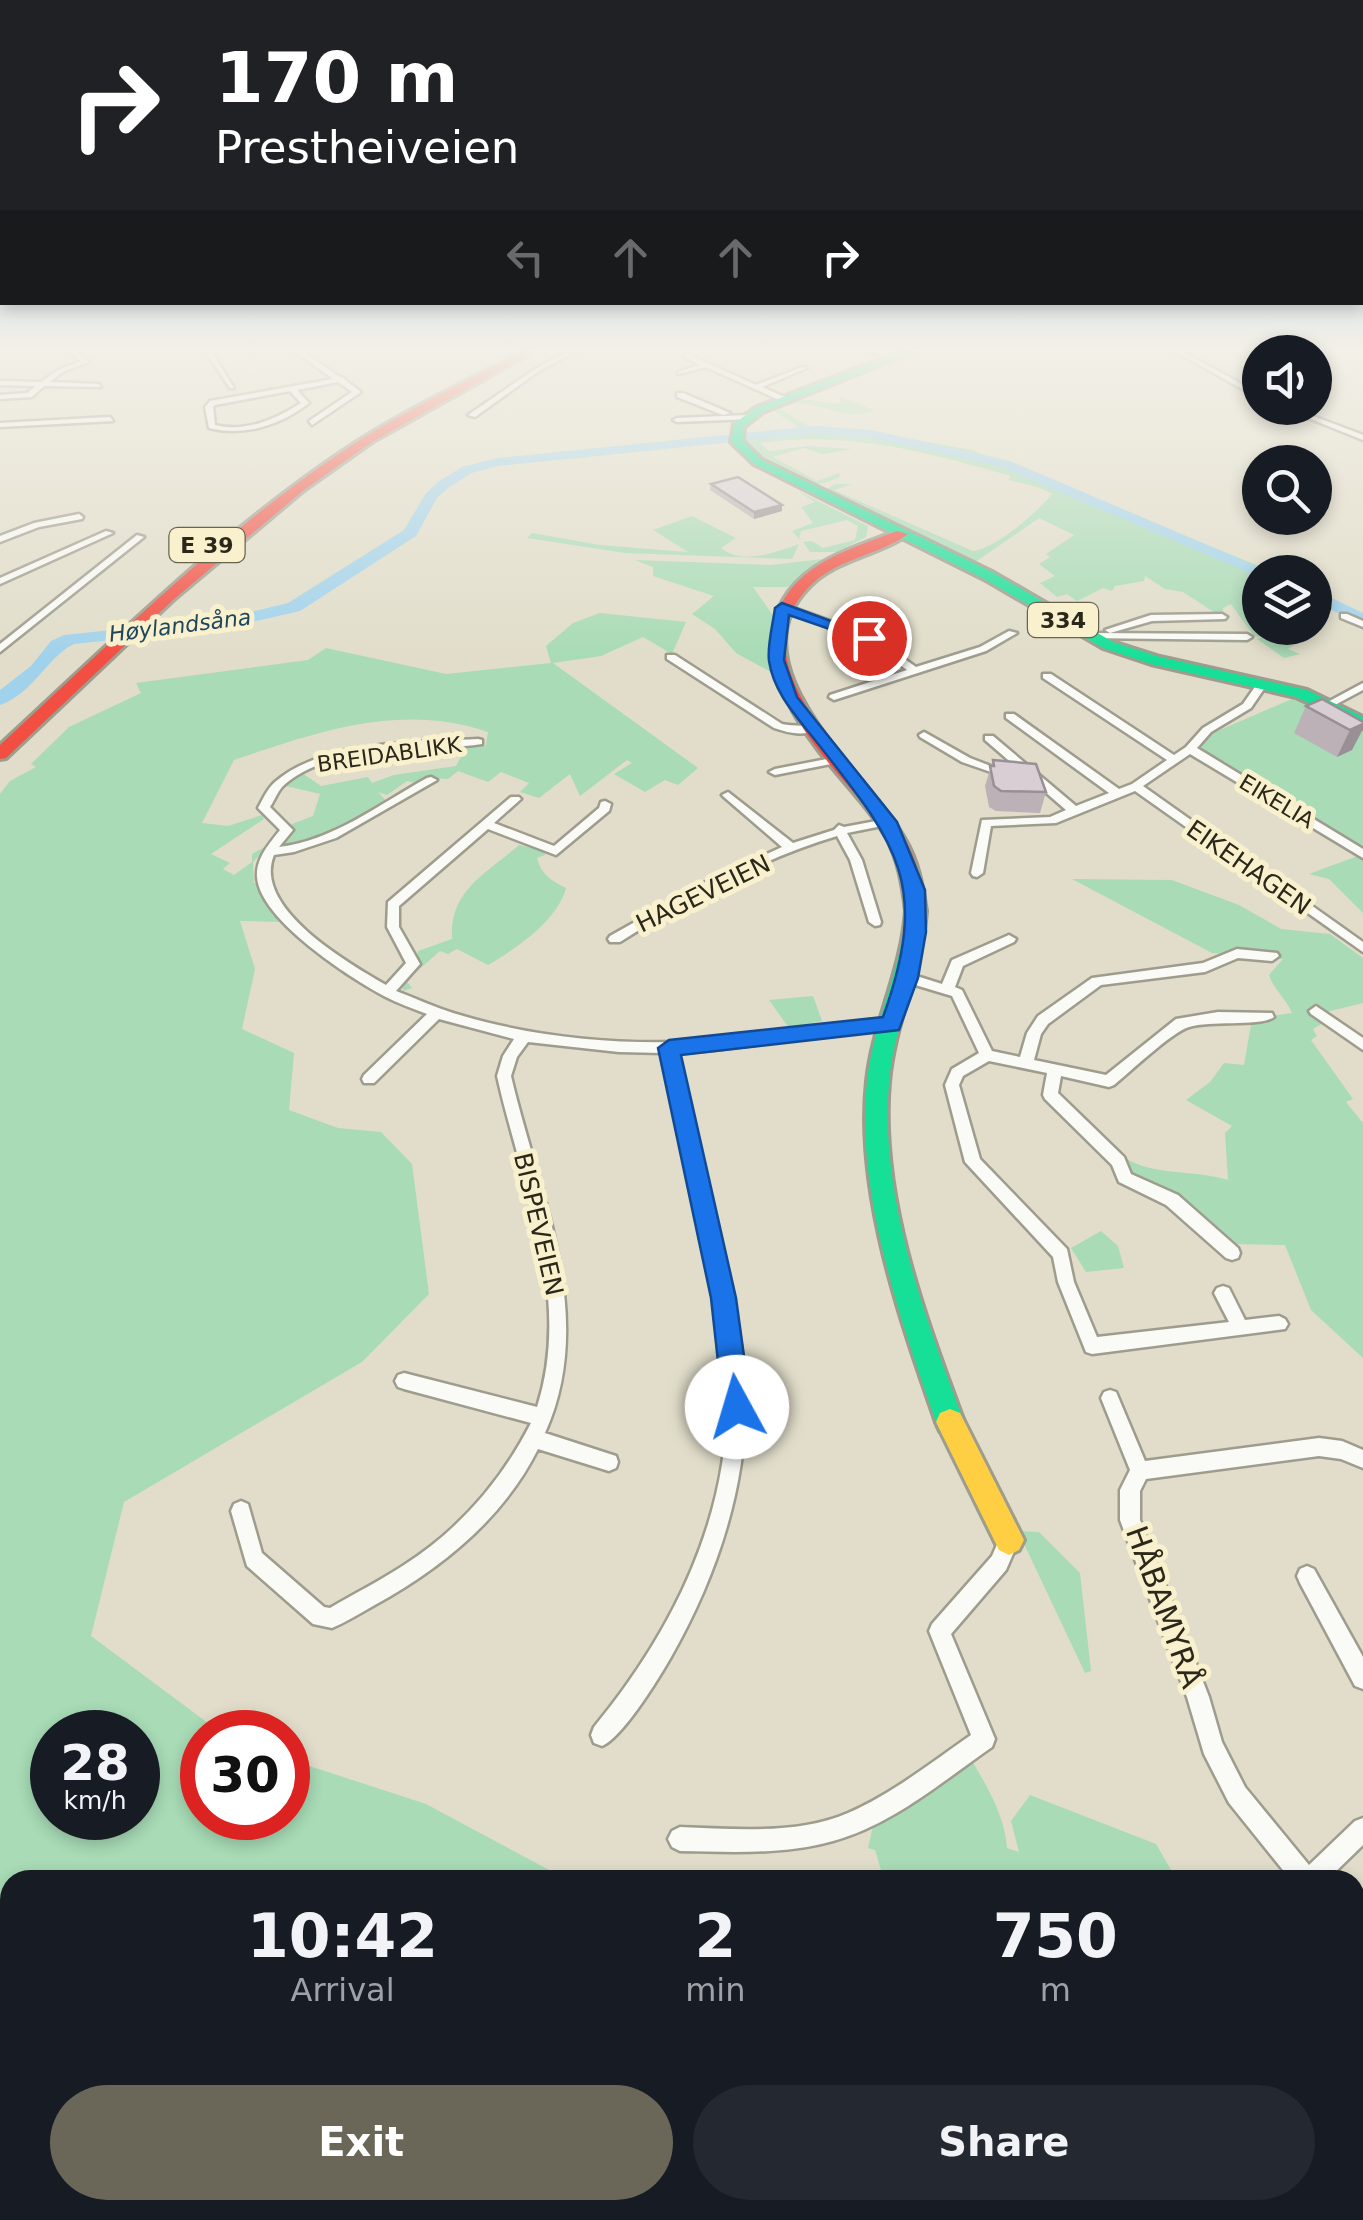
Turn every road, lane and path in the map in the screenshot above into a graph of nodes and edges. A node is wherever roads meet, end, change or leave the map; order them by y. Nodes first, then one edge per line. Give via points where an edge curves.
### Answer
1 (348, 453) edge
2 (745, 453) edge
3 (290, 488) junction
4 (80, 518) dead end
5 (109, 533) dead end
6 (902, 534) junction
7 (3, 536) edge
8 (140, 537) dead end
9 (0, 581) edge
10 (782, 608) junction
11 (1344, 616) dead end
12 (1222, 617) dead end
13 (1363, 624) edge
14 (1012, 633) dead end
15 (1096, 635) junction
16 (1242, 637) edge
17 (0, 649) edge
18 (671, 657) dead end
19 (914, 671) junction
20 (1047, 676) dead end
21 (1262, 683) junction
22 (1363, 686) edge
23 (834, 697) dead end
24 (1328, 704) junction
25 (1010, 716) dead end
26 (1363, 723) edge
27 (0, 728) edge
28 (812, 729) junction
29 (924, 735) dead end
30 (989, 738) dead end
31 (478, 742) dead end
32 (1190, 748) junction
33 (0, 754) edge
34 (837, 760) junction
35 (1175, 760) junction
36 (775, 772) dead end
37 (1037, 778) junction
38 (431, 780) dead end
39 (1136, 786) junction
40 (1117, 792) junction
41 (728, 795) dead end
42 (515, 799) dead end
43 (605, 804) dead end
44 (1073, 810) junction
45 (888, 822) junction
46 (485, 824) junction
47 (840, 829) junction
48 (792, 850) junction
49 (268, 852) junction
50 (1363, 854) edge
51 (977, 873) dead end
52 (875, 922) dead end
53 (614, 939) dead end
54 (1009, 939) dead end
55 (1363, 948) edge
56 (1272, 956) dead end
57 (907, 978) junction
58 (948, 987) junction
59 (388, 991) junction
60 (1316, 1011) dead end
61 (437, 1012) junction
62 (1267, 1017) dead end
63 (891, 1024) junction
64 (525, 1036) junction
65 (1363, 1045) edge
66 (669, 1048) junction
67 (987, 1055) junction
68 (1026, 1064) junction
69 (1054, 1072) junction
70 (369, 1079) dead end
71 (1232, 1253) dead end
72 (1223, 1293) dead end
73 (1279, 1324) dead end
74 (1240, 1328) junction
75 (404, 1380) dead end
76 (1110, 1398) dead end
77 (543, 1418) junction
78 (535, 1440) junction
79 (1363, 1459) edge
80 (610, 1462) dead end
81 (1140, 1471) junction
82 (241, 1511) dead end
83 (1008, 1540) joint
84 (1307, 1576) dead end
85 (1363, 1678) edge
86 (602, 1735) dead end
87 (1363, 1829) edge
88 (680, 1839) dead end
89 (1300, 1870) edge
90 (1319, 1870) edge

1 - 3 main road, E 39
2 - 6 main road, 334
3 - 27 main road, E 39 via 139,602
3 - 33 main road, E 39
4 - 7 street
5 - 9 street
6 - 10 main road via 813,573
6 - 15 main road, 334
8 - 17 street
10 - 19 street via 869,638
10 - 28 main road via 778,671
11 - 13 street
12 - 15 street via 1150,618
14 - 19 street
15 - 16 street
15 - 21 main road, 334 via 1143,658
18 - 28 street via 778,726
19 - 23 street
20 - 35 street
21 - 24 main road, 334
21 - 32 street via 1247,706
22 - 24 street
24 - 26 main road, 334
25 - 40 street
28 - 34 main road
29 - 37 street via 982,767
30 - 37 street
31 - 49 street, BREIDABLIKK via 340,757 293,772 268,794 264,808 287,830
32 - 35 street
32 - 50 street, EIKELIA
34 - 36 street
34 - 45 main road
35 - 39 street
37 - 44 street
38 - 49 street via 356,822 286,852
39 - 40 street
39 - 55 street, EIKEHAGEN
40 - 44 street
41 - 48 street, HAGEVEIEN
42 - 46 street
43 - 46 street via 556,851
44 - 51 street via 1052,820 986,822
45 - 47 street, HAGEVEIEN
45 - 57 main road via 916,890
46 - 59 street via 393,905 393,927 413,964
47 - 48 street, HAGEVEIEN
47 - 52 street
48 - 53 street, HAGEVEIEN via 667,906
49 - 59 street via 260,875 282,913 340,965
54 - 58 street via 957,964
56 - 68 street via 1237,953 1205,967 1097,981 1043,1020
57 - 58 street
57 - 63 main road
58 - 67 street via 965,1004
59 - 61 street
60 - 65 street
61 - 64 street
61 - 70 street
62 - 69 street via 1181,1023 1109,1082
63 - 66 street
63 - 83 main road via 877,1088 878,1128 910,1301 955,1437
64 - 66 street
64 - 77 street, BISPEVEIEN via 504,1076 552,1260 562,1326
66 - 86 street via 724,1298 737,1407 727,1485 689,1605 633,1699
67 - 68 street
67 - 74 street via 957,1073 952,1085 973,1162 1061,1254 1092,1346
68 - 69 street
69 - 71 street via 1050,1095 1118,1160 1125,1178 1172,1200
72 - 74 street
73 - 74 street
75 - 77 street
76 - 81 street
77 - 78 street, BISPEVEIEN
78 - 80 street
78 - 82 street, BISPEVEIEN via 490,1504 434,1556 332,1618 320,1617 254,1559
79 - 81 street via 1319,1447
81 - 89 street, HÅBAMYRÅ via 1130,1490 1130,1520 1212,1746 1237,1795
83 - 88 street via 999,1563 940,1631 984,1739 852,1824 742,1842
84 - 85 street
87 - 90 street, HÅBAMYRÅ

